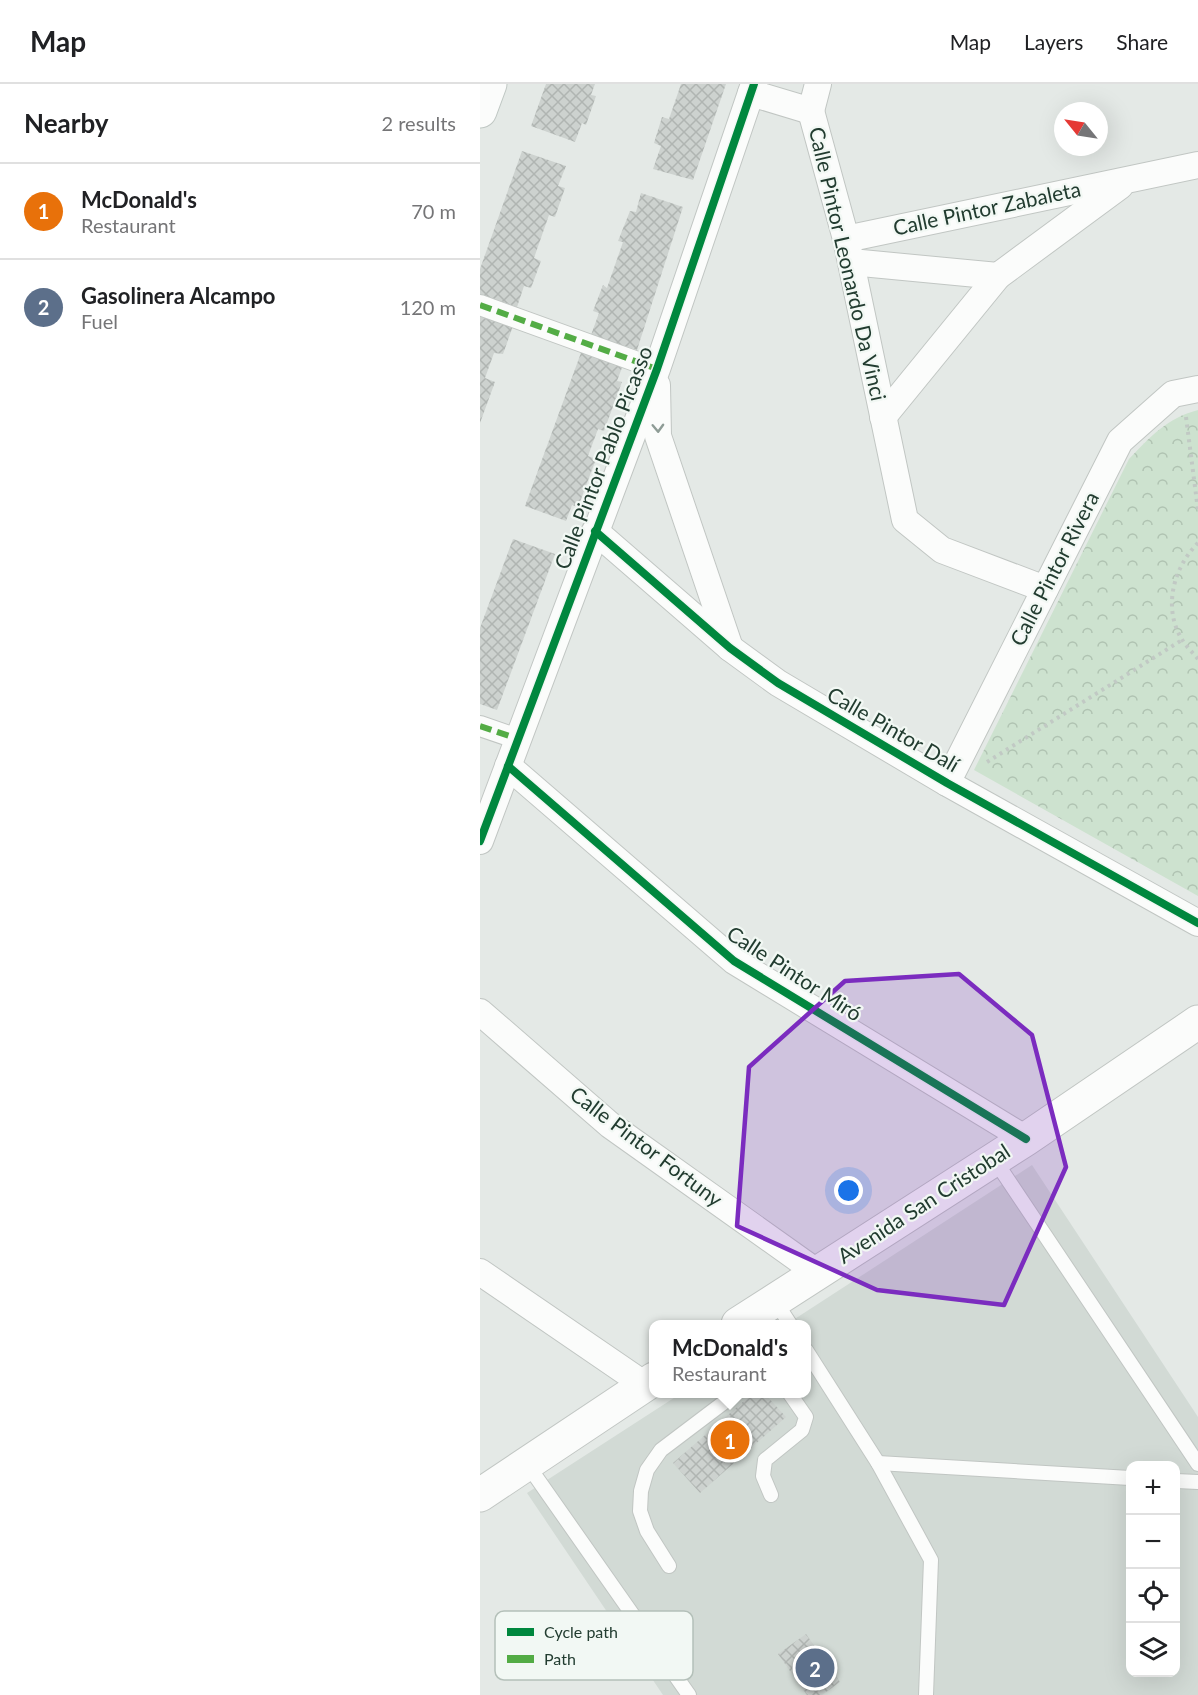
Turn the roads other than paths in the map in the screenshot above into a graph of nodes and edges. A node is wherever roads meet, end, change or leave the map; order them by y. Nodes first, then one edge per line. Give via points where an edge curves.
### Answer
1 (490, 84) edge
2 (818, 84) edge
3 (752, 88) edge
4 (480, 111) edge
5 (811, 111) junction
6 (1198, 165) edge
7 (1127, 180) junction
8 (848, 250) junction
9 (998, 276) junction
10 (480, 305) edge
11 (657, 369) junction
12 (1191, 391) edge
13 (883, 417) junction
14 (596, 531) junction
15 (1045, 589) junction
16 (730, 648) junction
17 (480, 726) edge
18 (518, 739) junction
19 (508, 766) junction
20 (947, 783) junction
21 (480, 842) edge
22 (1198, 923) edge
23 (480, 1012) edge
24 (1198, 1022) edge
25 (1026, 1139) junction
26 (994, 1159) junction
27 (480, 1272) edge
28 (818, 1273) junction
29 (782, 1313) edge
30 (754, 1320) edge
31 (811, 1356) edge
32 (649, 1382) edge
33 (730, 1398) edge
34 (793, 1398) edge
35 (878, 1462) junction
36 (527, 1464) junction
37 (1198, 1464) edge
38 (1126, 1478) edge
39 (1180, 1481) edge
40 (1198, 1482) edge
41 (771, 1494) dead end
42 (480, 1495) edge
43 (669, 1566) dead end
44 (630, 1611) edge
45 (678, 1680) edge
46 (689, 1695) edge
47 (926, 1695) edge

1 - 4 street
2 - 5 street
3 - 5 street
3 - 11 street, Calle Pintor Pablo Picasso
5 - 8 street, Calle Pintor Leonardo Da Vinci
6 - 7 street, Calle Pintor Zabaleta
7 - 8 street, Calle Pintor Zabaleta
7 - 9 street, Calle Pintor Zabaleta
8 - 9 street, Calle Pintor Zabaleta
8 - 13 street, Calle Pintor Leonardo Da Vinci
9 - 13 street, Calle Pintor Leonardo Da Vinci
10 - 11 street
11 - 14 street, Calle Pintor Pablo Picasso
11 -> 16 street via 658,436
12 - 15 street, Calle Pintor Rivera via 1173,394 1120,441
13 - 15 street, Calle Pintor Leonardo Da Vinci via 905,520 942,550
14 - 16 street, Calle Pintor Dalí
14 - 18 street, Calle Pintor Pablo Picasso
15 - 20 street, Calle Pintor Rivera
16 - 20 street, Calle Pintor Dalí via 778,683
17 - 18 street
18 - 19 street, Calle Pintor Pablo Picasso
19 - 21 street, Calle Pintor Pablo Picasso
19 - 25 street, Calle Pintor Miró via 734,961
20 - 22 street, Calle Pintor Dalí
23 - 28 street, Calle Pintor Fortuny via 610,1125
24 - 25 street, Avenida San Cristobal
25 - 26 street, Avenida San Cristobal
26 - 28 street, Avenida San Cristobal
26 - 37 lane
27 - 32 street
28 - 29 street, Avenida San Cristobal
29 - 30 street, Avenida San Cristobal
31 - 35 lane
32 - 36 street
33 - 43 lane via 661,1450 647,1470 640,1511 647,1531
34 - 41 lane via 806,1417 802,1430 765,1460 763,1476
35 - 38 lane
35 - 47 lane via 931,1560
36 - 42 street
36 - 44 lane
39 - 40 lane
45 - 46 lane

